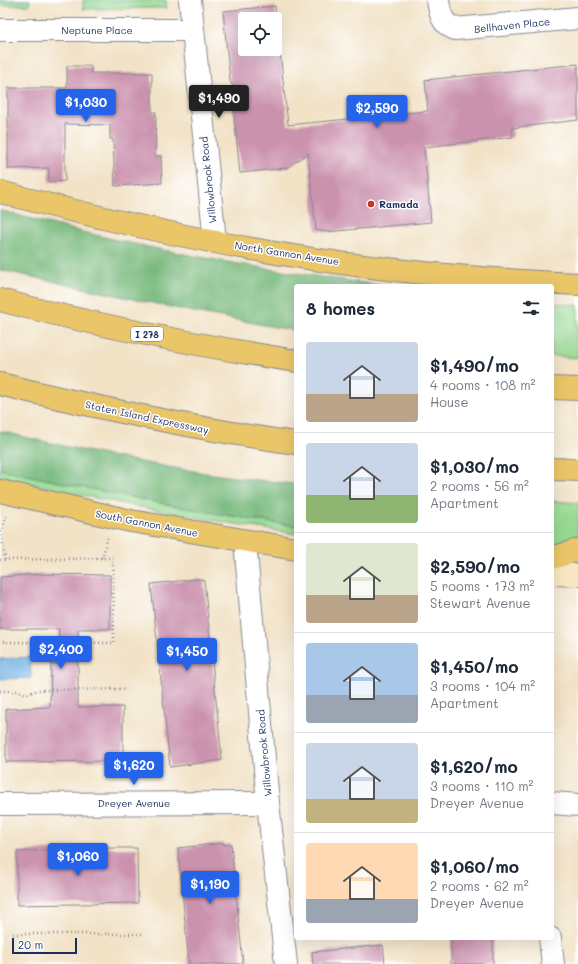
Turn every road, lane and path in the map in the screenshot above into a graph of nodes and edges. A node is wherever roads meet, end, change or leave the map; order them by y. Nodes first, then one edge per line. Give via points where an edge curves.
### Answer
1 (190, 0) edge
2 (438, 0) edge
3 (578, 18) edge
4 (0, 30) edge
5 (193, 30) junction
6 (0, 192) edge
7 (215, 242) junction
8 (578, 284) edge
9 (0, 300) edge
10 (294, 361) edge
11 (0, 384) edge
12 (554, 388) edge
13 (578, 389) edge
14 (294, 443) edge
15 (554, 469) edge
16 (578, 470) edge
17 (0, 492) edge
18 (8, 514) dead end
19 (108, 537) dead end
20 (245, 541) junction
21 (294, 549) edge
22 (578, 550) edge
23 (554, 557) edge
24 (102, 558) junction
25 (0, 560) edge
26 (5, 560) junction
27 (554, 574) edge
28 (578, 575) edge
29 (0, 642) edge
30 (126, 689) dead end
31 (0, 691) edge
32 (268, 802) junction
33 (554, 803) edge
34 (0, 804) edge
35 (578, 804) edge
36 (13, 934) dead end
37 (144, 934) dead end
38 (550, 940) edge
39 (286, 964) edge
40 (553, 964) edge

1 - 5 street, Willowbrook Road
2 - 3 street, Bellhaven Place via 447,26 456,29
4 - 5 street, Neptune Place
5 - 7 street, Willowbrook Road
6 - 7 main road, North Gannon Avenue via 105,219
7 - 8 main road, North Gannon Avenue via 377,268
9 - 10 main road, I 278 via 78,320 194,344
11 - 14 main road, Staten Island Expressway via 100,408 211,430
12 - 13 main road
15 - 16 main road
17 - 20 main road, South Gannon Avenue via 131,521
18 - 26 path via 1,532
19 - 24 path
20 - 21 main road, South Gannon Avenue
20 - 32 street, Willowbrook Road
22 - 23 main road
24 - 26 path
24 - 29 path via 113,558 114,643
25 - 26 path
27 - 28 main road
30 - 31 path via 38,690 27,694
32 - 34 street, Dreyer Avenue
32 - 39 street, Willowbrook Road
33 - 35 street
36 - 37 path
38 - 40 street

